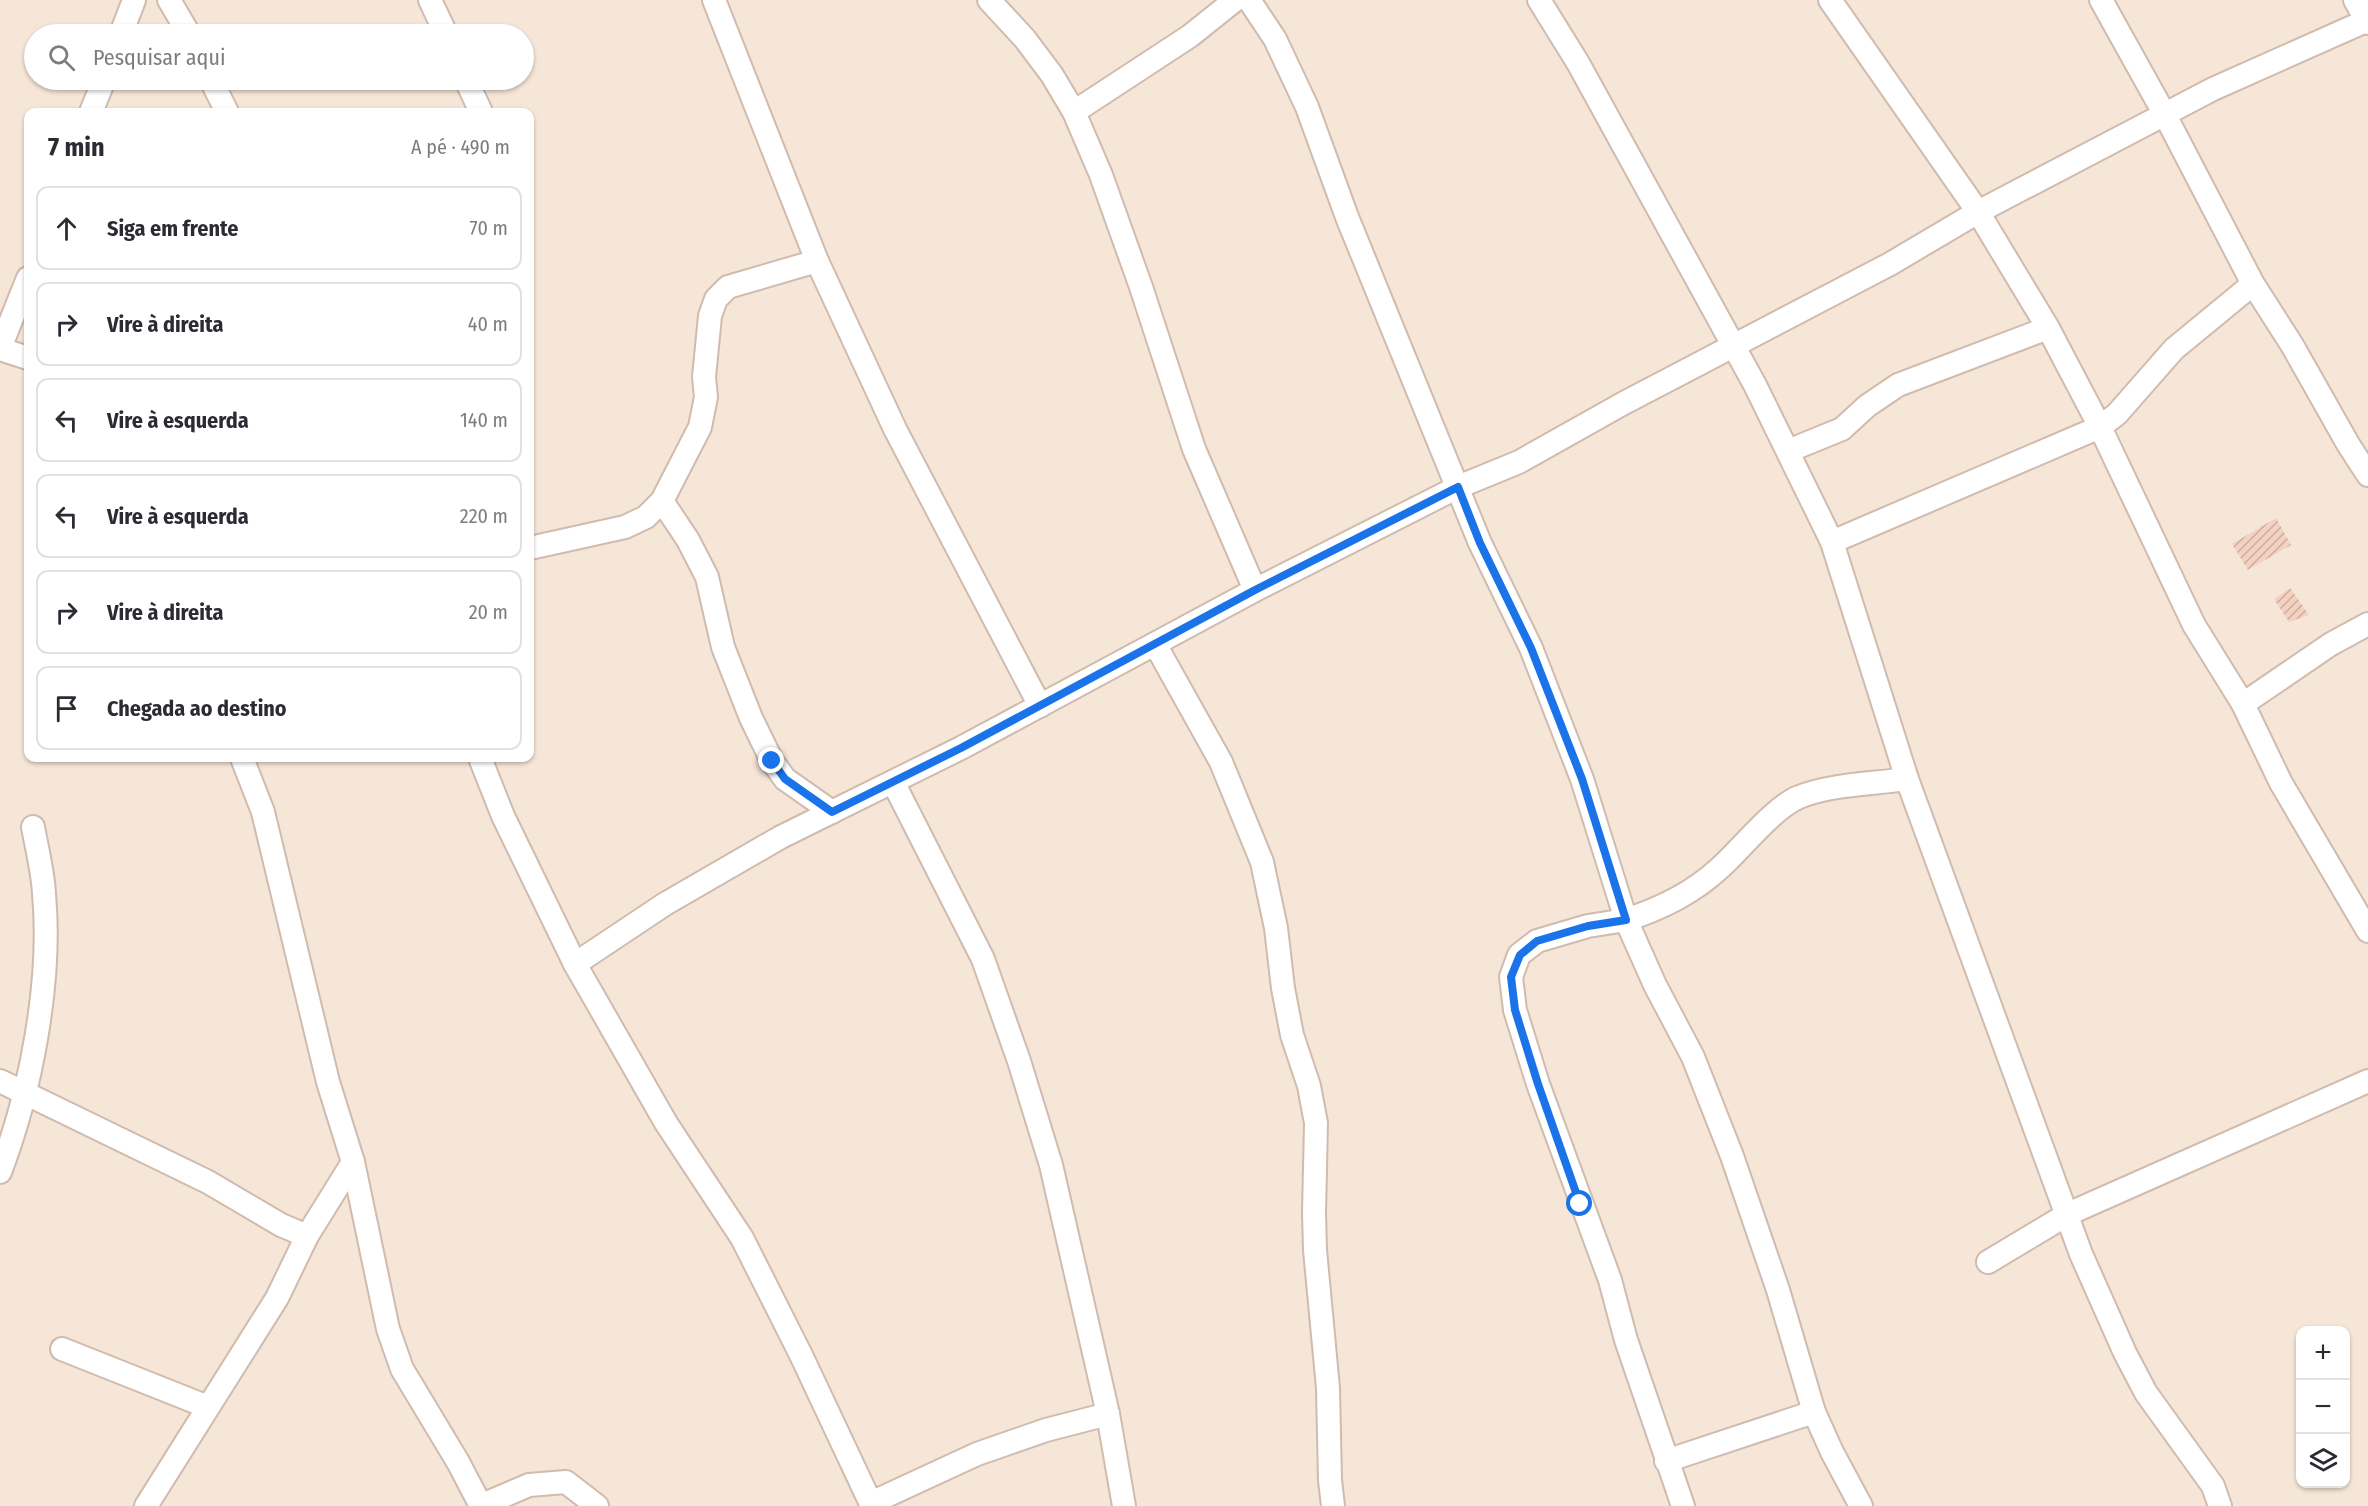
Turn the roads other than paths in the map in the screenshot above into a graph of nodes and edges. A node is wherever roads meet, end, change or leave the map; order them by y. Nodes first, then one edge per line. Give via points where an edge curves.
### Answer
1 (134, 0) edge
2 (169, 0) edge
3 (430, 0) edge
4 (714, 0) edge
5 (989, 0) edge
6 (1235, 0) edge
7 (1249, 0) edge
8 (1539, 0) edge
9 (1830, 0) edge
10 (2101, 0) edge
11 (2355, 0) edge
12 (2367, 21) edge
13 (125, 24) edge
14 (183, 24) edge
15 (441, 24) edge
16 (100, 90) edge
17 (217, 90) edge
18 (471, 90) edge
19 (93, 108) edge
20 (225, 108) edge
21 (479, 108) edge
22 (1074, 112) junction
23 (2165, 115) junction
24 (1978, 212) junction
25 (817, 261) junction
26 (2253, 284) junction
27 (24, 288) edge
28 (2048, 328) junction
29 (1732, 345) junction
30 (0, 348) edge
31 (24, 357) edge
32 (2100, 427) junction
33 (1788, 451) junction
34 (2368, 475) edge
35 (1458, 487) junction
36 (662, 501) junction
37 (1832, 542) junction
38 (534, 547) edge
39 (1255, 590) junction
40 (2368, 624) edge
41 (1155, 644) junction
42 (2243, 704) junction
43 (1040, 706) junction
44 (244, 762) edge
45 (482, 762) edge
46 (1907, 779) junction
47 (893, 782) junction
48 (832, 812) junction
49 (33, 827) dead end
50 (1626, 920) junction
51 (2368, 931) edge
52 (575, 964) junction
53 (0, 1081) edge
54 (2368, 1081) edge
55 (26, 1094) junction
56 (353, 1162) junction
57 (0, 1172) edge
58 (2068, 1214) junction
59 (307, 1236) junction
60 (1988, 1262) dead end
61 (62, 1349) dead end
62 (208, 1407) junction
63 (1814, 1412) junction
64 (1108, 1414) junction
65 (1666, 1461) junction
66 (872, 1505) edge
67 (146, 1506) edge
68 (481, 1506) edge
69 (597, 1506) edge
70 (1124, 1506) edge
71 (1334, 1506) edge
72 (1683, 1506) edge
73 (1861, 1506) edge
74 (2220, 1506) edge

1 - 13 street
2 - 14 street
3 - 15 street
4 - 25 street
5 - 22 street via 1025,39
6 - 22 street via 1190,36
7 - 35 street via 1275,39 1308,107 1347,217
8 - 29 street via 1578,63
9 - 24 street
10 - 23 street
11 - 12 street
12 - 23 street via 2213,89
16 - 19 street
17 - 20 street
18 - 21 street
22 - 39 street via 1121,231 1194,449
23 - 24 street
23 - 26 street
24 - 28 street
24 - 29 street via 1890,264
25 - 36 street via 728,287 716,298 710,316 706,397 700,427
25 - 43 street via 895,429
26 - 32 street via 2174,349 2117,414
26 - 34 street
27 - 30 street
28 - 32 street
28 - 33 street via 1898,385 1842,429
29 - 33 street
29 - 35 street via 1519,462
30 - 31 street
32 - 37 street
32 - 42 street via 2194,625
33 - 37 street
35 - 39 street
35 - 50 street via 1480,543 1531,648 1582,779
36 - 38 street via 646,517 625,527
36 - 48 street via 707,577 723,647 772,761 791,784
37 - 46 street
39 - 41 street
40 - 42 street
41 - 43 street
41 - 71 street via 1221,762 1262,862 1276,928 1292,1035 1316,1123 1315,1250
42 - 51 street via 2282,783
43 - 47 street
44 - 56 street via 263,812 328,1082
45 - 52 street via 503,816
46 - 50 street via 1799,797 1784,805 1719,869 1674,902
46 - 58 street
47 - 48 street
47 - 64 street via 983,959 1018,1061 1051,1165
48 - 52 street via 665,904
49 - 55 street via 45,894 45,958
50 - 63 street via 1693,1057 1732,1156
50 - 65 street via 1537,941 1520,955 1511,977 1515,1010 1538,1084 1610,1280
52 - 66 street via 666,1123 742,1238
53 - 55 street
54 - 58 street
55 - 57 street
55 - 59 street via 208,1182
56 - 59 street
56 - 68 street via 388,1329 402,1370
58 - 60 street
58 - 74 street via 2081,1254 2125,1353 2146,1393 2213,1486
59 - 62 street via 277,1298
61 - 62 street
62 - 67 street
63 - 65 street
63 - 73 street
64 - 66 street via 977,1454
64 - 70 street
65 - 72 street
68 - 69 street via 529,1485 566,1482

